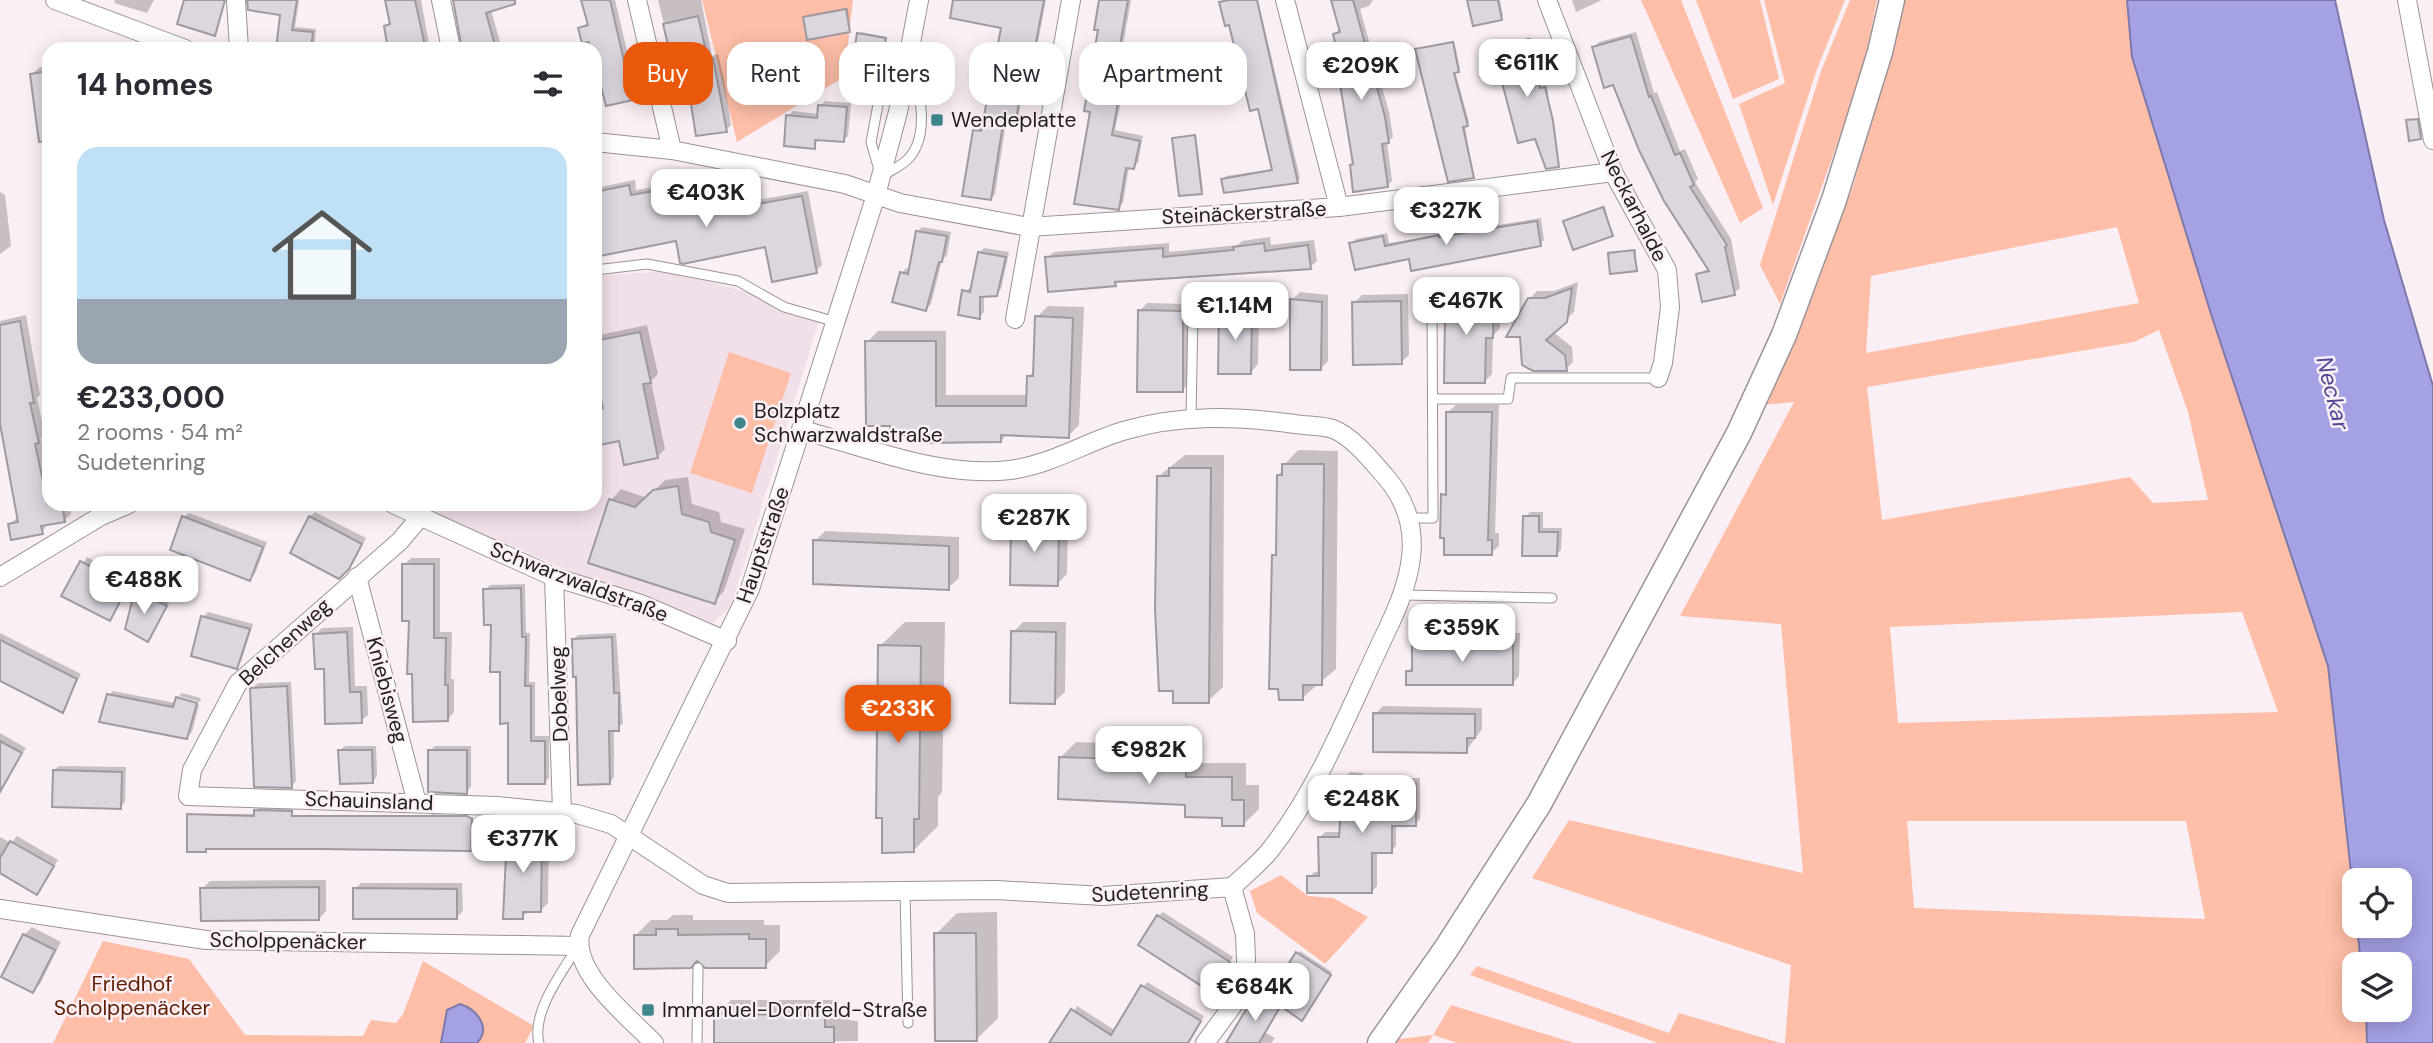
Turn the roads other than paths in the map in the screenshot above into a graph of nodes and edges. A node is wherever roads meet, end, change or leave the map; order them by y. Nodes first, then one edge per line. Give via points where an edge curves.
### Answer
1 (55, 0) edge
2 (236, 0) edge
3 (441, 0) edge
4 (636, 0) edge
5 (919, 0) edge
6 (1071, 0) edge
7 (1285, 0) edge
8 (1547, 0) edge
9 (1892, 0) edge
10 (2407, 0) edge
11 (166, 42) edge
12 (239, 42) edge
13 (450, 42) edge
14 (911, 42) edge
15 (878, 105) edge
16 (897, 105) edge
17 (921, 105) edge
18 (2433, 139) edge
19 (602, 143) edge
20 (671, 150) junction
21 (1613, 172) junction
22 (878, 186) junction
23 (1339, 207) junction
24 (1029, 227) junction
25 (602, 269) edge
26 (1432, 298) dead end
27 (1193, 312) dead end
28 (1015, 319) dead end
29 (836, 322) junction
30 (1658, 378) joint
31 (1434, 399) junction
32 (1191, 418) junction
33 (802, 430) junction
34 (113, 511) edge
35 (411, 511) edge
36 (422, 515) junction
37 (1410, 519) junction
38 (0, 577) edge
39 (357, 577) junction
40 (554, 577) junction
41 (1404, 595) junction
42 (1552, 598) dead end
43 (727, 641) junction
44 (188, 796) joint
45 (417, 803) junction
46 (562, 811) junction
47 (630, 836) junction
48 (1232, 887) junction
49 (905, 891) junction
50 (1, 911) edge
51 (578, 946) junction
52 (698, 968) dead end
53 (908, 1023) dead end
54 (538, 1039) edge
55 (654, 1043) edge
56 (696, 1043) edge
57 (1205, 1043) edge
58 (1380, 1043) edge

1 - 11 street
2 - 12 street
3 - 13 street
4 - 20 street
5 - 14 street, Hauptstraße
6 - 24 street
7 - 23 street
8 - 21 street, Neckarhalde
9 - 58 main road via 1834,200 1784,335 1739,433 1539,804
10 - 18 street
15 - 22 lane via 871,142
16 - 22 street, Hauptstraße
17 - 22 lane via 910,157
19 - 20 street, Steinäckerstraße
20 - 22 street, Steinäckerstraße via 845,184
21 - 23 street, Steinäckerstraße
21 - 30 street, Neckarhalde via 1667,270 1670,307
22 - 24 street, Steinäckerstraße via 900,203
22 - 29 street, Hauptstraße
23 - 24 street, Steinäckerstraße
24 - 28 street
25 - 29 lane via 647,264 738,281 784,307
26 - 31 lane
27 - 32 lane
29 - 33 street, Hauptstraße
30 - 31 lane via 1511,378 1508,399
31 - 37 lane via 1433,518
32 - 33 street, Sudetenring via 1120,432 1048,461 984,471 948,469
32 - 37 street, Sudetenring via 1249,417 1333,429 1368,456 1392,485
33 - 43 street, Hauptstraße via 750,589
34 - 38 street
35 - 36 street, Schwarzwaldstraße
36 - 39 street, Belchenweg via 400,541
36 - 40 street, Schwarzwaldstraße
37 - 41 street, Sudetenring via 1412,551
39 - 44 street, Belchenweg via 238,683 192,770
39 - 45 street, Kniebisweg
40 - 43 street, Schwarzwaldstraße via 641,604
40 - 46 street, Dobelweg
41 - 42 lane
41 - 48 street, Sudetenring via 1307,794 1270,850
43 - 47 street, Hauptstraße
44 - 45 street, Schauinsland
45 - 46 street, Schauinsland
46 - 47 street, Schauinsland via 611,824
47 - 49 street, Sudetenring via 704,884 727,893
47 - 51 street, Hauptstraße via 585,923
48 - 49 street, Sudetenring via 1103,896
48 - 57 street via 1245,934 1247,986
49 - 53 lane
50 - 51 street, Scholppenäcker via 206,940
51 - 54 lane via 544,1009
51 - 55 street via 592,978
52 - 56 lane

